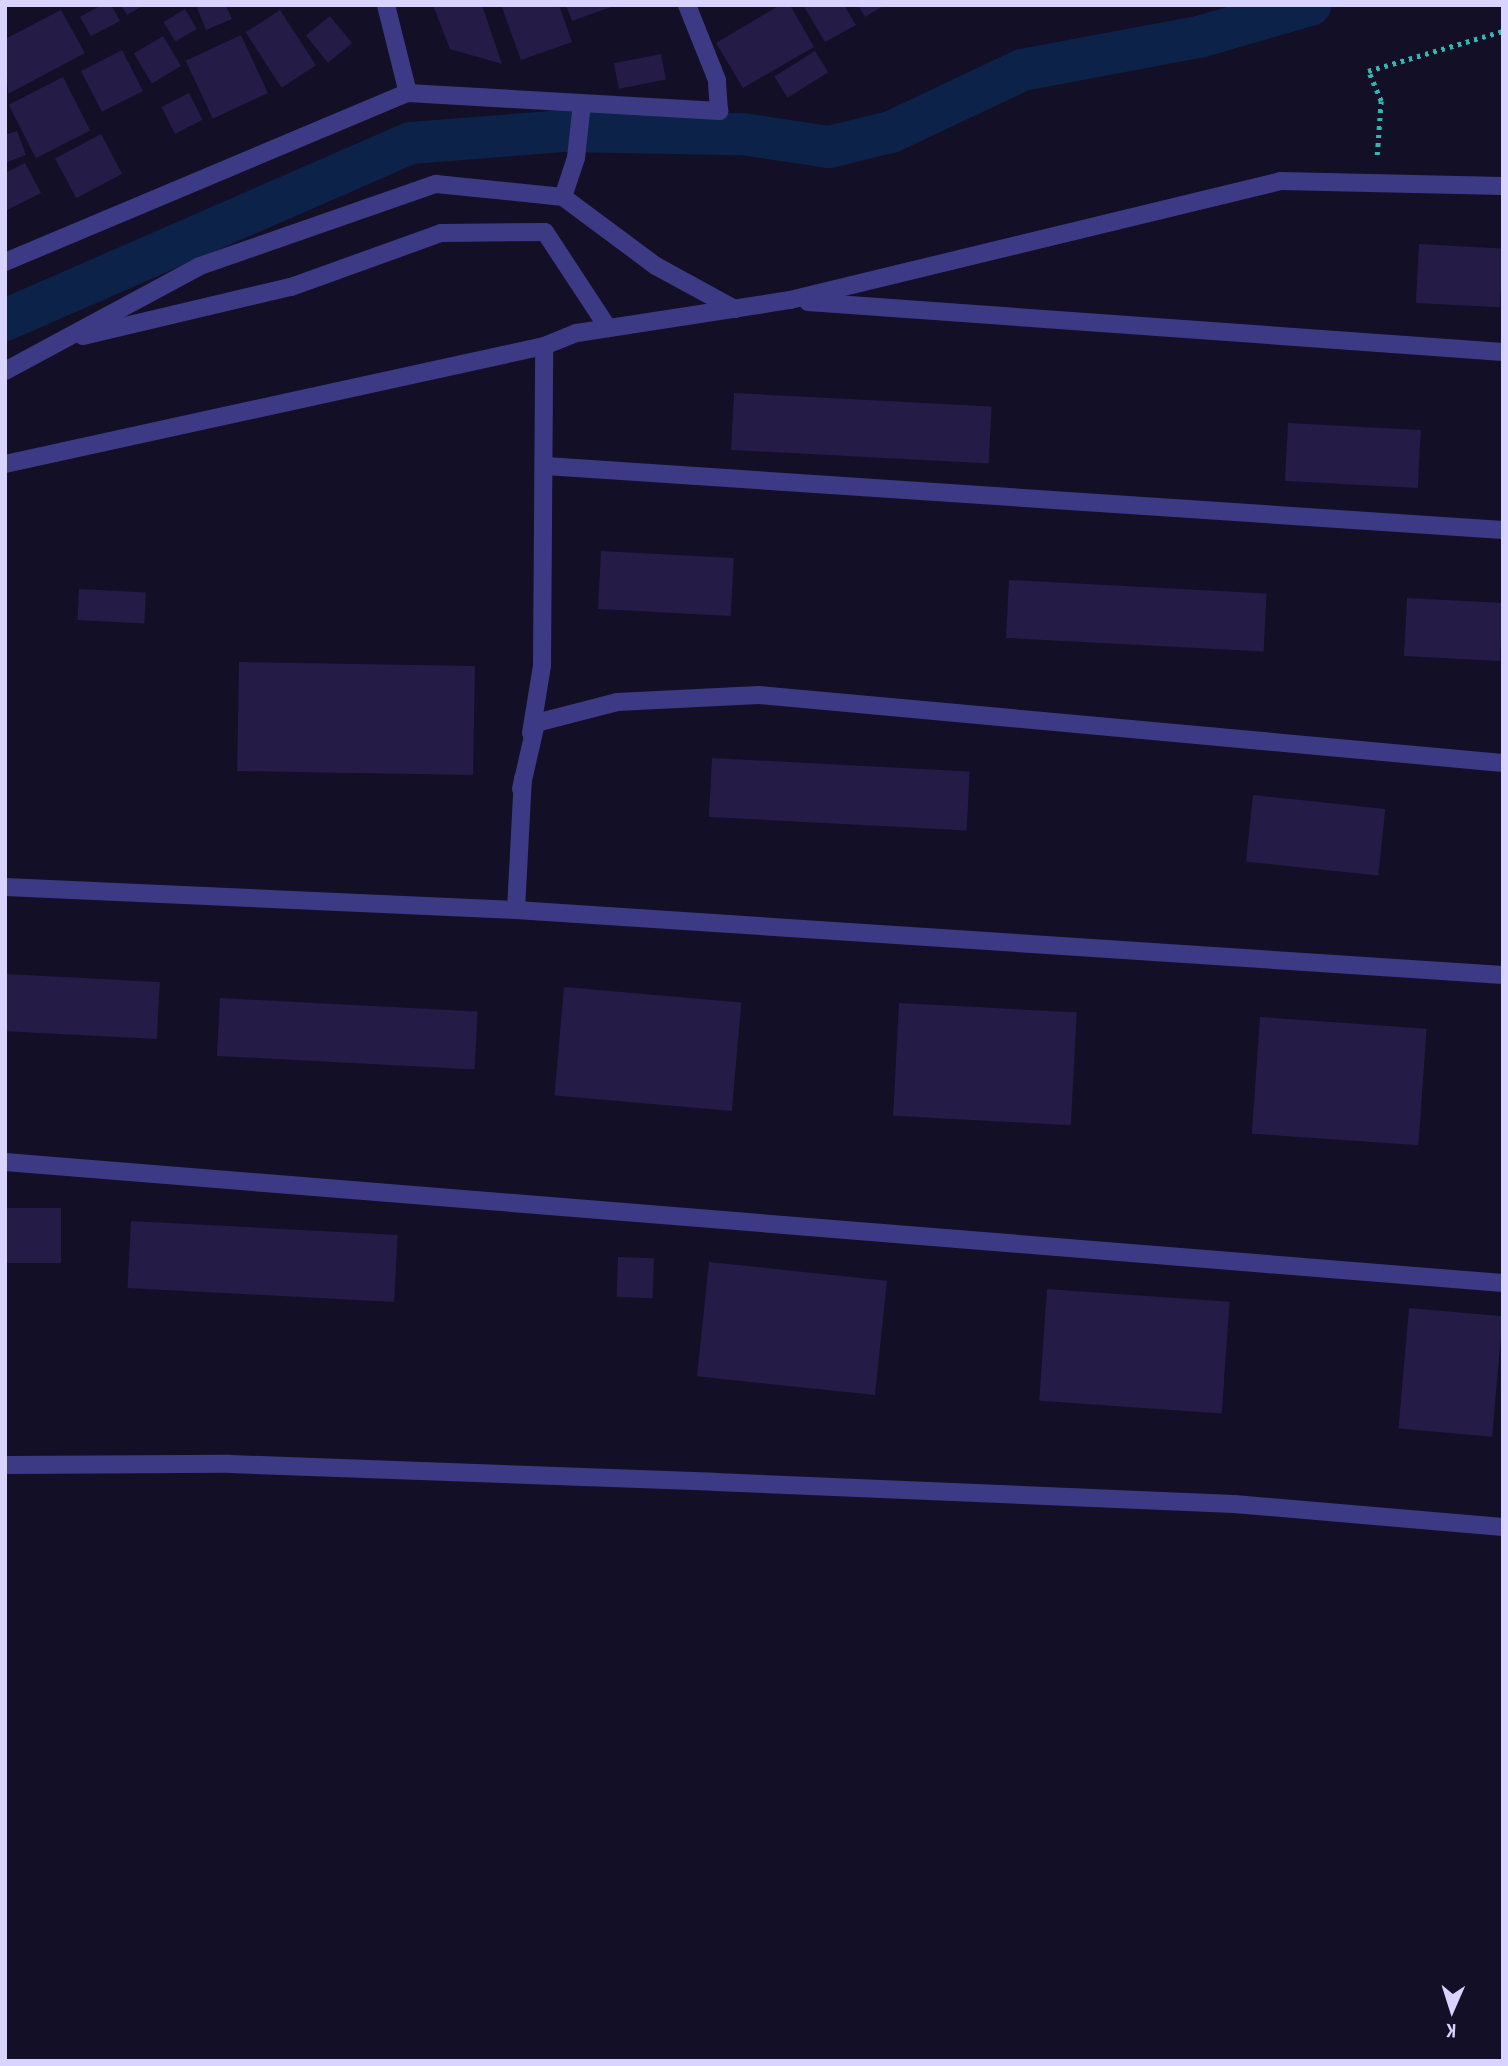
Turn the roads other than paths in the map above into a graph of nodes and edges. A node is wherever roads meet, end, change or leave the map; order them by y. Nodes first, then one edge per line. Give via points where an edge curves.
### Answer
1 (386, 5) edge
2 (687, 5) edge
3 (408, 93) junction
4 (582, 108) junction
5 (1503, 186) edge
6 (563, 197) junction
7 (5, 262) edge
8 (790, 300) junction
9 (735, 309) junction
10 (608, 328) junction
11 (60, 341) junction
12 (544, 346) junction
13 (1503, 352) edge
14 (5, 371) edge
15 (5, 464) edge
16 (547, 466) junction
17 (1503, 530) edge
18 (1503, 763) edge
19 (521, 789) junction
20 (5, 887) edge
21 (516, 911) junction
22 (1503, 975) edge
23 (5, 1162) edge
24 (1503, 1283) edge
25 (5, 1465) edge
26 (1503, 1527) edge

1 - 3 street
2 - 4 street via 717,80 719,111
3 - 4 street
3 - 7 street
4 - 6 street via 576,158
5 - 8 street via 1281,181
6 - 9 street via 656,266
6 - 11 street via 436,184 200,266
8 - 9 street
8 - 13 street
9 - 10 street
10 - 11 street via 545,232 441,233 290,287
10 - 12 street via 577,333
11 - 14 street
12 - 15 street
12 - 16 street
16 - 17 street
16 - 19 street via 542,666
18 - 19 street via 760,695 617,702 536,723
19 - 21 street
20 - 21 street
21 - 22 street
23 - 24 street
25 - 26 street via 230,1464 756,1484 1234,1504

